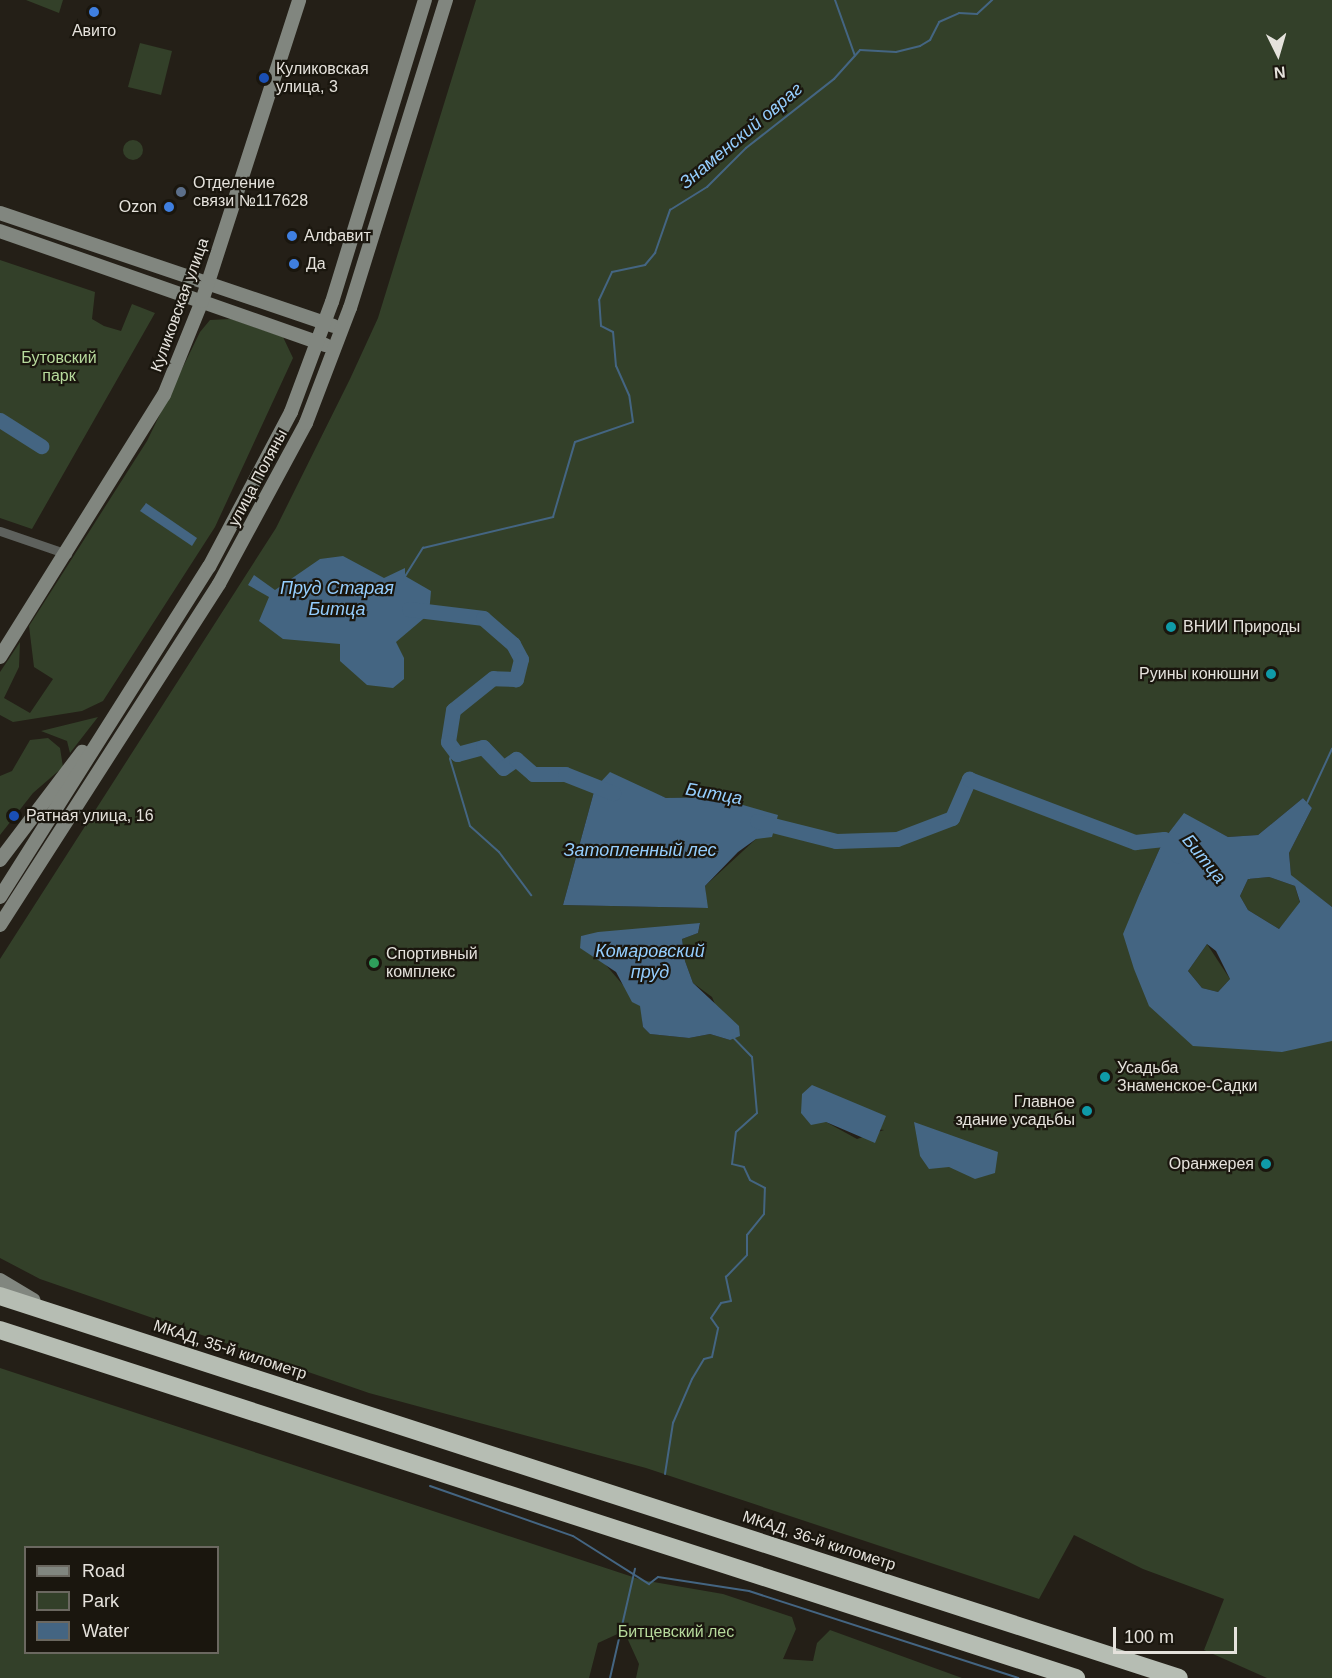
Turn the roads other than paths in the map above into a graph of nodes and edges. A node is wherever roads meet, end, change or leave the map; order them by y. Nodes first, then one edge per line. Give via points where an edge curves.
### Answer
1 (299, 0) edge
2 (425, 0) edge
3 (446, 0) edge
4 (0, 213) edge
5 (0, 231) edge
6 (209, 280) junction
7 (202, 301) junction
8 (332, 302) junction
9 (296, 312) junction
10 (325, 322) junction
11 (285, 332) junction
12 (338, 341) junction
13 (317, 344) junction
14 (305, 374) junction
15 (0, 531) edge
16 (67, 554) junction
17 (0, 657) edge
18 (117, 709) junction
19 (0, 860) edge
20 (0, 897) edge
21 (0, 925) edge
22 (0, 1280) edge
23 (0, 1296) edge
24 (79, 1322) junction
25 (0, 1330) edge
26 (0, 1336) edge
27 (53, 1347) junction
28 (448, 1441) joint
29 (1076, 1678) edge
30 (1179, 1678) edge

1 - 6 main road, Куликовская улица
2 - 8 main road, улица Поляны
3 - 12 main road, улица Поляны
4 - 6 main road
5 - 7 main road
6 - 7 main road, Куликовская улица
6 - 9 main road
7 - 11 main road
7 - 16 main road, Куликовская улица via 164,394
8 - 9 main road
8 - 10 main road, улица Поляны
9 - 10 main road
10 - 12 main road via 337,328
10 - 13 main road, улица Поляны
11 - 13 main road
11 - 14 main road via 302,351
12 - 13 main road
12 - 21 main road, улица Поляны via 306,423 219,584
13 - 14 main road, улица Поляны
14 - 18 main road, улица Поляны via 252,491
15 - 16 street
16 - 17 main road, Куликовская улица
18 - 19 main road
18 - 20 main road, улица Поляны
22 - 24 main road
23 - 24 highway, МКАД, 35-й километр
24 - 28 highway, МКАД, 35-й километр
25 - 27 highway
26 - 27 main road
27 - 29 highway
28 - 30 highway, МКАД, 36-й километр

